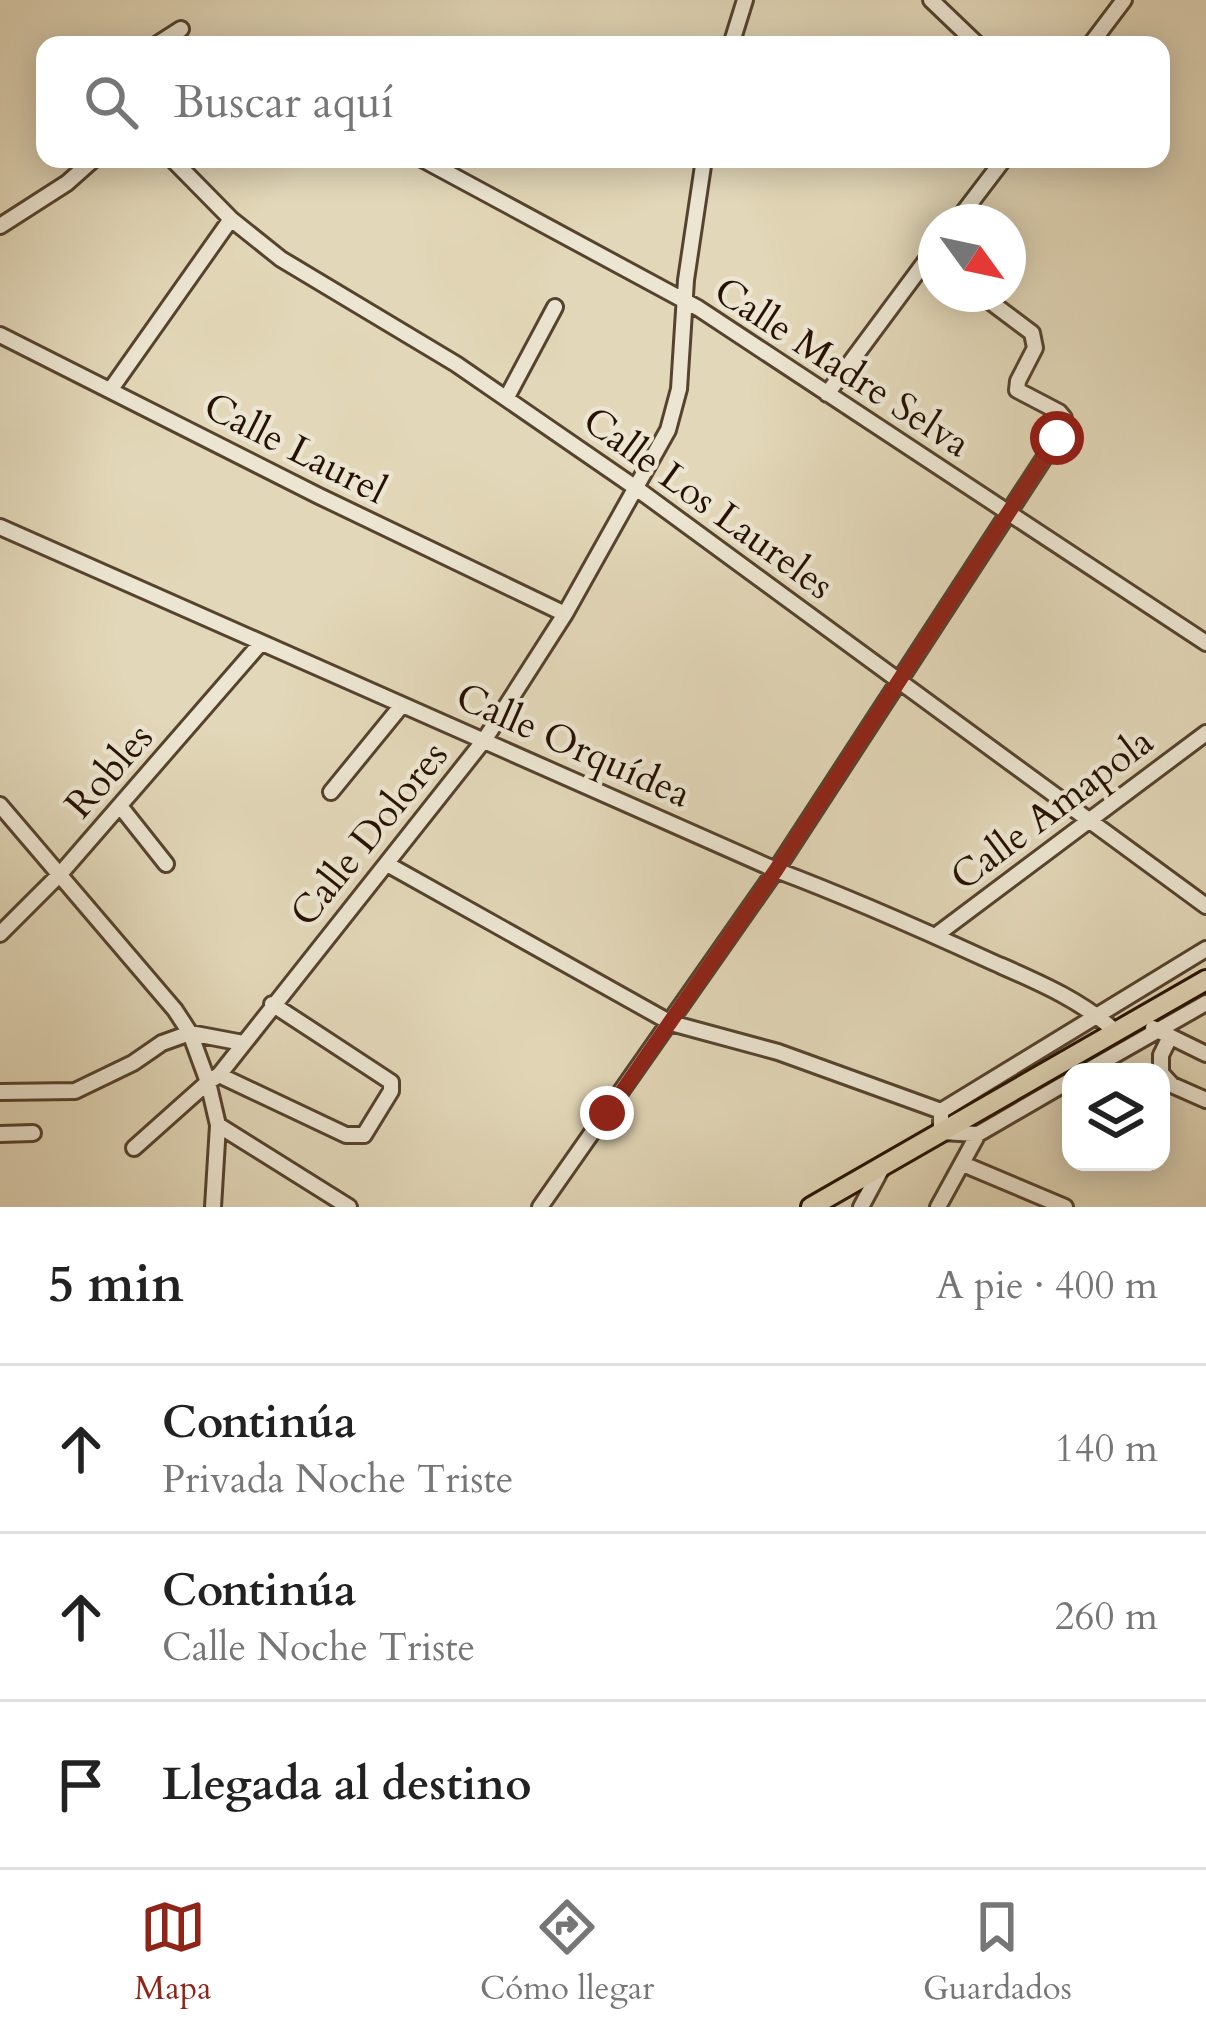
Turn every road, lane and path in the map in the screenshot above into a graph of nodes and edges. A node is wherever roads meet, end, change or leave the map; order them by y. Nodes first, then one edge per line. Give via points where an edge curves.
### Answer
1 (745, 0) edge
2 (931, 0) edge
3 (1124, 0) edge
4 (181, 28) dead end
5 (169, 36) edge
6 (734, 36) edge
7 (969, 36) edge
8 (1097, 36) edge
9 (84, 168) edge
10 (181, 168) edge
11 (439, 168) edge
12 (703, 168) edge
13 (997, 168) edge
14 (970, 204) edge
15 (231, 219) junction
16 (0, 226) edge
17 (918, 274) edge
18 (685, 302) junction
19 (555, 308) dead end
20 (1004, 312) edge
21 (0, 335) edge
22 (111, 389) junction
23 (827, 394) junction
24 (507, 398) junction
25 (636, 488) junction
26 (1007, 512) junction
27 (0, 527) edge
28 (565, 614) junction
29 (1206, 643) edge
30 (260, 644) junction
31 (899, 680) junction
32 (402, 705) junction
33 (1206, 733) edge
34 (485, 739) junction
35 (331, 793) dead end
36 (0, 805) edge
37 (120, 806) junction
38 (1089, 819) junction
39 (166, 864) dead end
40 (387, 864) junction
41 (776, 870) junction
42 (61, 874) junction
43 (1206, 906) edge
44 (0, 934) edge
45 (935, 936) junction
46 (1206, 949) edge
47 (1206, 980) edge
48 (272, 1004) junction
49 (1202, 1009) edge
50 (1098, 1016) junction
51 (1139, 1018) junction
52 (670, 1023) junction
53 (1116, 1032) junction
54 (190, 1033) junction
55 (1163, 1034) junction
56 (243, 1043) junction
57 (1206, 1054) edge
58 (1103, 1063) edge
59 (1161, 1063) edge
60 (214, 1079) junction
61 (1170, 1083) edge
62 (1062, 1085) edge
63 (0, 1092) edge
64 (1206, 1100) edge
65 (941, 1111) junction
66 (218, 1126) junction
67 (33, 1132) dead end
68 (941, 1132) junction
69 (0, 1134) edge
70 (978, 1134) junction
71 (134, 1148) dead end
72 (963, 1164) junction
73 (883, 1166) junction
74 (212, 1207) edge
75 (349, 1207) edge
76 (540, 1207) edge
77 (811, 1207) edge
78 (861, 1207) edge
79 (938, 1207) edge
80 (1065, 1207) edge

1 - 6 street
2 - 7 street
3 - 8 street
4 - 5 street
9 - 16 street
10 - 15 street, Calle Los Laureles
11 - 18 street, Calle Madre Selva
12 - 18 street, Calle Dolores
13 - 14 street
15 - 22 street
15 - 24 street, Calle Los Laureles via 317,284
17 - 23 street
18 - 23 street, Calle Madre Selva
18 - 25 street, Calle Dolores via 675,411
19 - 24 street
20 - 26 street via 1036,340 1017,390 1064,418
21 - 22 street, Calle Laurel
22 - 28 street, Calle Laurel
23 - 26 street, Calle Madre Selva
24 - 25 street, Calle Los Laureles
25 - 28 street, Calle Dolores
25 - 31 street, Calle Los Laureles
26 - 29 street, Calle Madre Selva
26 - 31 street
27 - 30 street, Calle Orquídea
28 - 34 street, Calle Dolores
30 - 32 street, Calle Orquídea
30 - 37 street, Robles
31 - 38 street, Calle Los Laureles
31 - 41 street
32 - 34 street, Calle Orquídea
32 - 35 street
33 - 38 street, Calle Amapola
34 - 40 street, Calle Dolores
34 - 41 street, Calle Orquídea
36 - 42 street
37 - 39 street
37 - 42 street, Robles
38 - 43 street, Calle Los Laureles
38 - 45 street, Calle Amapola
40 - 48 street, Calle Dolores
40 - 52 street
41 - 45 street, Calle Orquídea
41 - 52 street
42 - 44 street, Robles
42 - 54 street
45 - 50 street, Calle Orquídea
46 - 50 street
47 - 51 main road
48 - 56 street, Calle Dolores
48 - 60 street via 391,1082 360,1138
49 - 55 street
50 - 53 street, Calle Orquídea
50 - 65 street
51 - 53 main road
51 - 55 street
52 - 65 street
52 - 76 street
53 - 68 main road
54 - 56 street
54 - 60 street
54 - 63 street via 75,1090
55 - 57 street
55 - 58 street
55 - 59 street
56 - 60 street, Calle Dolores
60 - 66 street
60 - 71 street, Calle Dolores
61 - 64 street
62 - 70 street
65 - 68 street
66 - 74 street
66 - 75 street
67 - 69 street
68 - 70 street
68 - 73 main road
70 - 72 street
72 - 79 street
72 - 80 street
73 - 77 main road
73 - 78 street

